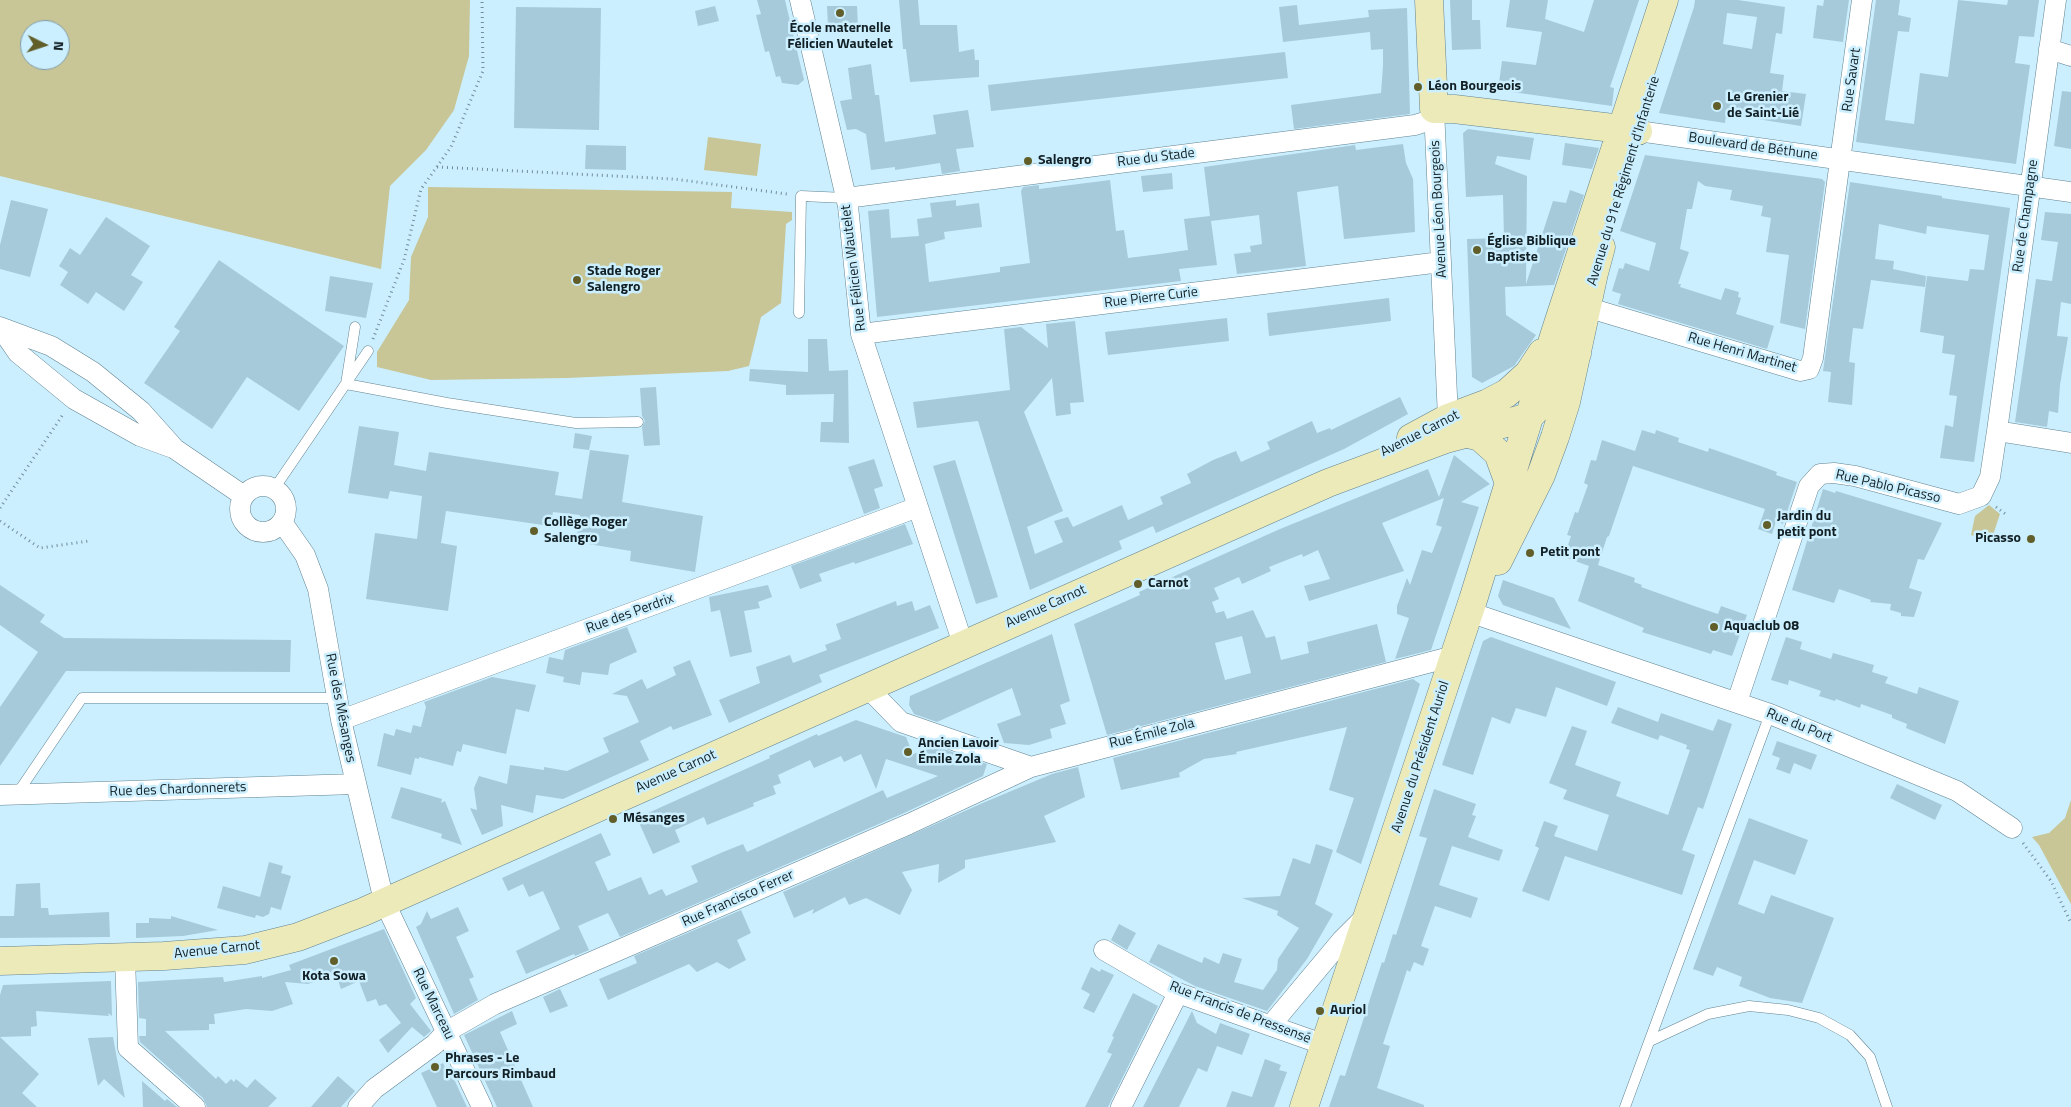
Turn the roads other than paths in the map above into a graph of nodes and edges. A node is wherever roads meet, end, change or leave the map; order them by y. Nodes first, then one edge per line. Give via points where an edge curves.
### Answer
1 (800, 0) edge
2 (1429, 0) edge
3 (1664, 0) edge
4 (1682, 0) edge
5 (1862, 0) edge
6 (2056, 0) edge
7 (2049, 49) junction
8 (2071, 56) edge
9 (1434, 114) junction
10 (1630, 129) junction
11 (1841, 159) junction
12 (2030, 186) junction
13 (2071, 192) edge
14 (846, 198) junction
15 (1441, 262) junction
16 (1586, 308) junction
17 (799, 313) dead end
18 (0, 327) edge
19 (355, 327) dead end
20 (1555, 333) junction
21 (861, 334) junction
22 (368, 352) road end
23 (1577, 354) junction
24 (346, 384) junction
25 (1488, 403) junction
26 (1529, 417) junction
27 (638, 422) dead end
28 (1560, 422) joint
29 (1458, 426) junction
30 (1997, 432) junction
31 (2071, 443) edge
32 (175, 449) junction
33 (1509, 483) junction
34 (274, 489) junction
35 (244, 496) junction
36 (918, 507) junction
37 (1525, 508) junction
38 (282, 522) junction
39 (1471, 606) junction
40 (963, 644) junction
41 (1454, 656) junction
42 (868, 687) junction
43 (337, 698) junction
44 (1737, 702) junction
45 (1770, 714) junction
46 (341, 720) junction
47 (1031, 767) junction
48 (356, 784) junction
49 (8, 795) edge
50 (2012, 828) road end
51 (384, 901) junction
52 (1368, 914) junction
53 (1104, 950) dead end
54 (125, 957) junction
55 (0, 961) edge
56 (1178, 993) junction
57 (1270, 1025) junction
58 (446, 1032) junction
59 (1650, 1042) junction
60 (1325, 1045) junction
61 (195, 1107) edge
62 (358, 1107) edge
63 (482, 1107) edge
64 (1121, 1107) edge
65 (1304, 1107) edge
66 (1625, 1107) edge
67 (1887, 1107) edge

1 - 14 street, Rue Félicien Wautelet
2 - 9 main road, Avenue Léon Bourgeois
3 - 10 main road, Avenue du 91e Régiment d'Infanterie
4 - 10 main road, Avenue du 91e Régiment d'Infanterie
5 - 11 street, Rue Savart
6 - 7 street, Rue de Champagne
7 - 8 street
7 - 12 street, Rue de Champagne
9 - 10 main road, Boulevard de Béthune via 1454,109
9 - 14 street, Rue du Stade via 1415,125
9 - 15 street, Avenue Léon Bourgeois
10 - 11 street, Boulevard de Béthune
10 - 16 main road, Avenue du 91e Régiment d'Infanterie
10 - 20 main road, Avenue du 91e Régiment d'Infanterie
11 - 12 street, Boulevard de Béthune
11 - 16 street, Rue Henri Martinet via 1813,358 1808,369 1800,371
12 - 13 street, Boulevard de Béthune
12 - 30 street, Rue de Champagne
14 - 17 lane via 802,196
14 - 21 street, Rue Félicien Wautelet
15 - 21 street, Rue Pierre Curie
15 - 29 street, Avenue Léon Bourgeois
16 - 23 main road, Avenue du 91e Régiment d'Infanterie
18 - 32 street via 51,346 92,372 141,411
18 - 32 street via 18,353 74,399 140,436
19 - 24 lane
20 - 25 main road, Avenue Carnot via 1529,372 1507,393
20 - 26 main road, Avenue du 91e Régiment d'Infanterie
21 - 36 street, Rue Félicien Wautelet
22 - 24 lane
23 - 26 main road via 1550,394
23 - 28 main road, Avenue du 91e Régiment d'Infanterie
24 - 27 lane via 576,423
24 - 34 lane
25 - 26 main road via 1506,404
25 - 29 main road, Avenue Carnot
26 - 29 main road, Avenue Carnot
26 - 33 main road, Avenue du Président Auriol
26 - 37 main road via 1536,446
28 - 37 main road, Avenue du Président Auriol
29 - 33 main road, Avenue Carnot via 1480,436 1498,453
29 - 40 main road, Avenue Carnot
30 - 31 street
30 - 44 street, Rue Pablo Picasso via 1990,477 1981,496 1960,504 1854,476 1820,474 1809,486
32 - 35 street
33 - 39 main road, Avenue du Président Auriol
34 - 35 street via 256,487
34 - 38 street via 286,507
35 - 38 street via 240,512 247,526 261,532 276,528
36 - 40 street, Rue Félicien Wautelet
36 - 46 street, Rue des Perdrix
37 - 39 main road, Avenue du Président Auriol
38 - 43 street, Rue des Mésanges via 305,555 318,588
39 - 41 main road, Avenue du Président Auriol
39 - 44 street, Rue du Port
40 - 42 main road, Avenue Carnot
41 - 47 street, Rue Émile Zola
41 - 52 main road, Avenue du Président Auriol
42 - 47 street via 901,722
42 - 51 main road, Avenue Carnot
43 - 46 street, Rue des Mésanges
43 - 49 lane via 82,698
44 - 45 street, Rue du Port
45 - 50 street, Rue du Port via 1957,791
45 - 59 lane via 1661,1004
46 - 48 street, Rue des Mésanges
47 - 58 street, Rue Francisco Ferrer via 900,828 496,1004
48 - 49 street, Rue des Chardonnerets
48 - 51 street, Rue des Mésanges
51 - 54 main road, Avenue Carnot via 298,937 245,950
51 - 58 street, Rue Marceau
52 - 57 street, Avenue du Président Auriol
52 - 60 main road, Avenue du Président Auriol
53 - 56 street, Rue Francis de Pressensé
54 - 55 main road, Avenue Carnot
54 - 61 street via 128,1048
56 - 57 street, Rue Francis de Pressensé
56 - 64 street
57 - 60 street, Rue Francis de Pressensé
58 - 62 street, Rue Francisco Ferrer via 435,1044 374,1089
58 - 63 street, Rue Marceau
59 - 66 lane
59 - 67 lane via 1708,1014 1749,1006 1788,1010 1819,1018 1850,1035 1870,1057
60 - 65 main road, Avenue du Président Auriol

